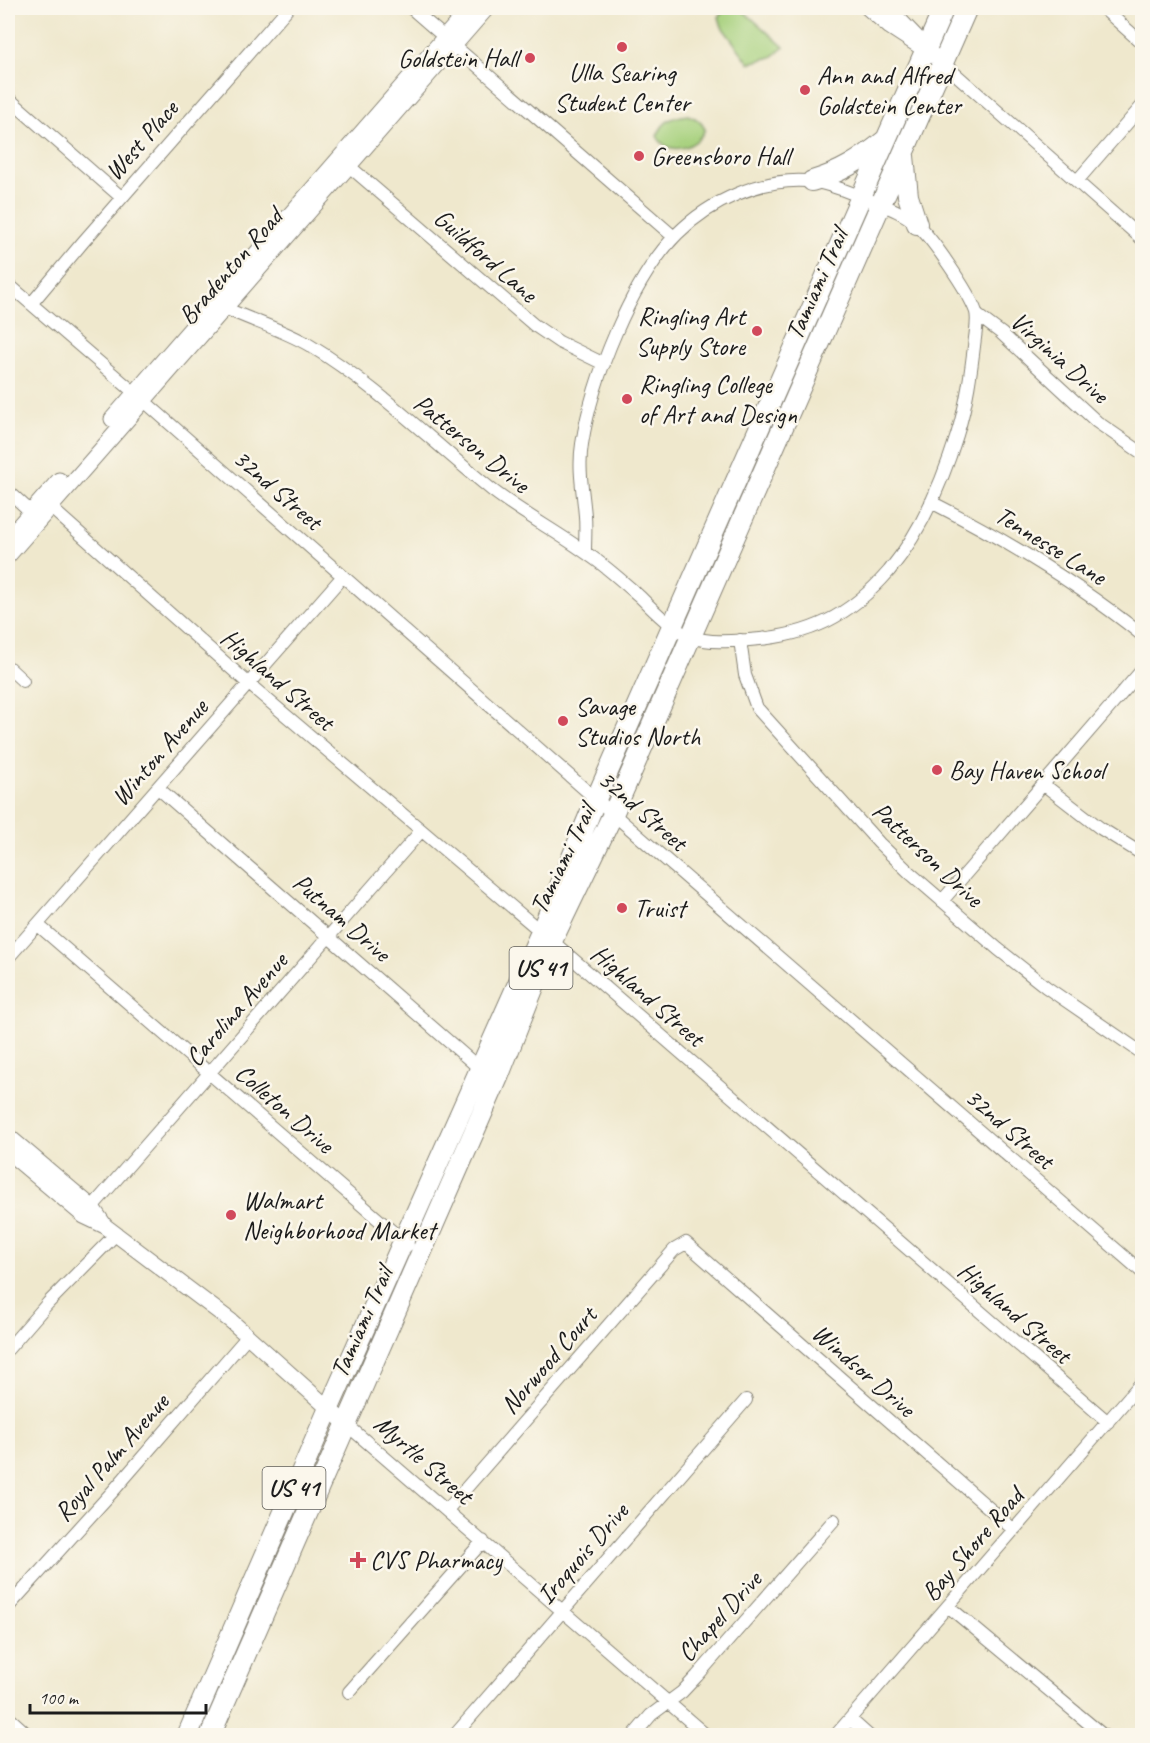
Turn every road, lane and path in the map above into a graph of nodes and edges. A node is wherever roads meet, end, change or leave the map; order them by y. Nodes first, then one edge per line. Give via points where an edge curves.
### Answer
1 (288, 8) edge
2 (411, 8) edge
3 (470, 8) edge
4 (487, 8) edge
5 (868, 8) edge
6 (888, 8) edge
7 (944, 8) edge
8 (967, 8) edge
9 (1103, 8) edge
10 (450, 41) junction
11 (1143, 43) edge
12 (926, 49) junction
13 (943, 63) junction
14 (8, 98) edge
15 (1143, 106) edge
16 (886, 140) junction
17 (904, 152) junction
18 (349, 166) junction
19 (812, 181) junction
20 (1077, 181) junction
21 (861, 196) junction
22 (121, 197) junction
23 (881, 204) junction
24 (917, 224) junction
25 (674, 237) junction
26 (1143, 239) edge
27 (8, 284) edge
28 (31, 304) junction
29 (220, 306) junction
30 (977, 315) junction
31 (604, 364) junction
32 (138, 396) junction
33 (766, 413) junction
34 (785, 421) junction
35 (1143, 453) edge
36 (8, 490) edge
37 (931, 502) junction
38 (50, 507) junction
39 (31, 512) junction
40 (8, 538) edge
41 (585, 552) junction
42 (8, 556) edge
43 (343, 576) junction
44 (672, 626) junction
45 (1143, 635) edge
46 (690, 636) junction
47 (740, 640) junction
48 (8, 667) edge
49 (1143, 670) edge
50 (23, 681) dead end
51 (249, 684) junction
52 (1043, 784) junction
53 (158, 788) junction
54 (596, 799) junction
55 (614, 814) junction
56 (421, 831) junction
57 (1143, 854) edge
58 (942, 901) junction
59 (38, 924) junction
60 (330, 936) junction
61 (546, 936) junction
62 (8, 958) edge
63 (1143, 1053) edge
64 (479, 1068) junction
65 (210, 1072) junction
66 (499, 1075) junction
67 (8, 1136) edge
68 (8, 1152) edge
69 (88, 1212) junction
70 (110, 1230) junction
71 (403, 1241) junction
72 (686, 1243) joint
73 (420, 1256) junction
74 (1143, 1272) edge
75 (247, 1337) junction
76 (8, 1349) edge
77 (1143, 1382) edge
78 (746, 1400) dead end
79 (329, 1408) junction
80 (1108, 1422) junction
81 (346, 1424) junction
82 (447, 1510) junction
83 (834, 1520) dead end
84 (1014, 1530) junction
85 (483, 1541) junction
86 (8, 1607) edge
87 (949, 1607) junction
88 (562, 1609) junction
89 (349, 1692) dead end
90 (669, 1702) junction
91 (8, 1718) edge
92 (850, 1719) junction
93 (29, 1736) edge
94 (187, 1736) edge
95 (210, 1736) edge
96 (453, 1736) edge
97 (633, 1736) edge
98 (707, 1736) edge
99 (835, 1736) edge
100 (869, 1736) edge
101 (1104, 1736) edge

1 - 22 street, West Place
2 - 10 street
3 - 10 street, Bradenton Road
4 - 10 street, Bradenton Road
5 - 12 street
6 - 12 street
7 - 12 main road, Tamiami Trail / US 41
8 - 13 main road, Tamiami Trail / US 41
9 - 11 street
10 - 18 street, Bradenton Road
10 - 25 street
10 - 29 street, Bradenton Road
12 - 13 street
12 - 16 main road, Tamiami Trail / US 41
13 - 17 main road, Tamiami Trail / US 41
13 - 20 street
14 - 22 street
15 - 20 street
16 - 19 main road via 847,168
16 - 21 main road, Tamiami Trail / US 41
17 - 23 main road, Tamiami Trail / US 41
17 - 24 main road via 908,196
18 - 29 street, Bradenton Road
18 - 31 street, Guildford Lane via 534,326
19 - 21 street
19 - 25 street via 774,184 726,199
20 - 26 street
21 - 23 street
21 - 33 main road, Tamiami Trail / US 41
22 - 28 street, West Place
23 - 24 street
23 - 34 main road, Tamiami Trail / US 41
24 - 30 street via 946,262
25 - 31 street via 637,292
27 - 28 street, 32nd Street
28 - 32 street, 32nd Street
29 - 32 street, Bradenton Road
29 - 41 street, Patterson Drive via 289,334 330,358 497,494
30 - 35 street, Virginia Drive via 1097,422
30 - 37 street via 965,407
31 - 41 street via 582,444
32 - 38 street, Bradenton Road
32 - 39 street, Bradenton Road
32 - 43 street, 32nd Street
33 - 34 street
33 - 44 main road, Tamiami Trail / US 41
34 - 46 main road, Tamiami Trail / US 41
36 - 39 street
37 - 45 street, Tennesse Lane via 1051,568
37 - 47 street via 897,561 845,612 797,634
38 - 42 street, Bradenton Road
38 - 51 street, Highland Street
39 - 40 street, Bradenton Road
41 - 44 street, Patterson Drive
43 - 51 street, Winton Avenue
43 - 54 street, 32nd Street
44 - 46 street, Patterson Drive
44 - 54 main road, Tamiami Trail / US 41
46 - 47 street via 701,640
46 - 55 main road, Tamiami Trail / US 41
47 - 58 street, Patterson Drive via 745,675 757,708 879,843
48 - 50 street
49 - 52 street
51 - 53 street, Winton Avenue
51 - 56 street, Highland Street
52 - 57 street via 1100,828
52 - 58 street
53 - 59 street, Winton Avenue
53 - 60 street, Putnam Drive
54 - 55 street, 32nd Street
54 - 61 main road, Tamiami Trail / US 41
55 - 61 main road, Tamiami Trail / US 41
55 - 74 street, 32nd Street
56 - 60 street, Carolina Avenue
56 - 61 street, Highland Street
58 - 63 street, Patterson Drive via 1046,987
59 - 62 street, Winton Avenue
59 - 65 street, Colleton Drive
60 - 64 street, Putnam Drive
60 - 65 street, Carolina Avenue
61 - 64 main road, Tamiami Trail / US 41
61 - 66 main road, Tamiami Trail / US 41
61 - 80 street, Highland Street
64 - 66 street, Putnam Drive
64 - 71 main road, Tamiami Trail / US 41
65 - 69 street, Carolina Avenue
65 - 71 street, Colleton Drive
66 - 73 main road, Tamiami Trail / US 41
67 - 69 street, Myrtle Street
68 - 69 street, Myrtle Street
69 - 70 street, Myrtle Street
70 - 75 street, Myrtle Street
70 - 76 street
71 - 73 street, Colleton Drive
71 - 79 main road, Tamiami Trail / US 41
72 - 82 street, Norwood Court via 674,1250
72 - 84 street, Windsor Drive
73 - 81 main road, Tamiami Trail / US 41
75 - 79 street, Myrtle Street
75 - 86 street, Royal Palm Avenue
77 - 80 street, Bay Shore Road
78 - 88 street, Iroquois Drive
79 - 81 street, Myrtle Street
79 - 94 main road, Tamiami Trail / US 41
80 - 84 street, Bay Shore Road
81 - 82 street, Myrtle Street
81 - 95 main road, Tamiami Trail / US 41
82 - 85 street, Myrtle Street
83 - 90 street, Chapel Drive via 697,1676
84 - 87 street, Bay Shore Road
85 - 88 street, Myrtle Street
85 - 89 street
87 - 92 street, Bay Shore Road
87 - 101 street
88 - 90 street, Myrtle Street
88 - 96 street, Iroquois Drive
90 - 97 street, Chapel Drive
90 - 98 street, Myrtle Street
91 - 93 street
92 - 99 street, Bay Shore Road
92 - 100 street

